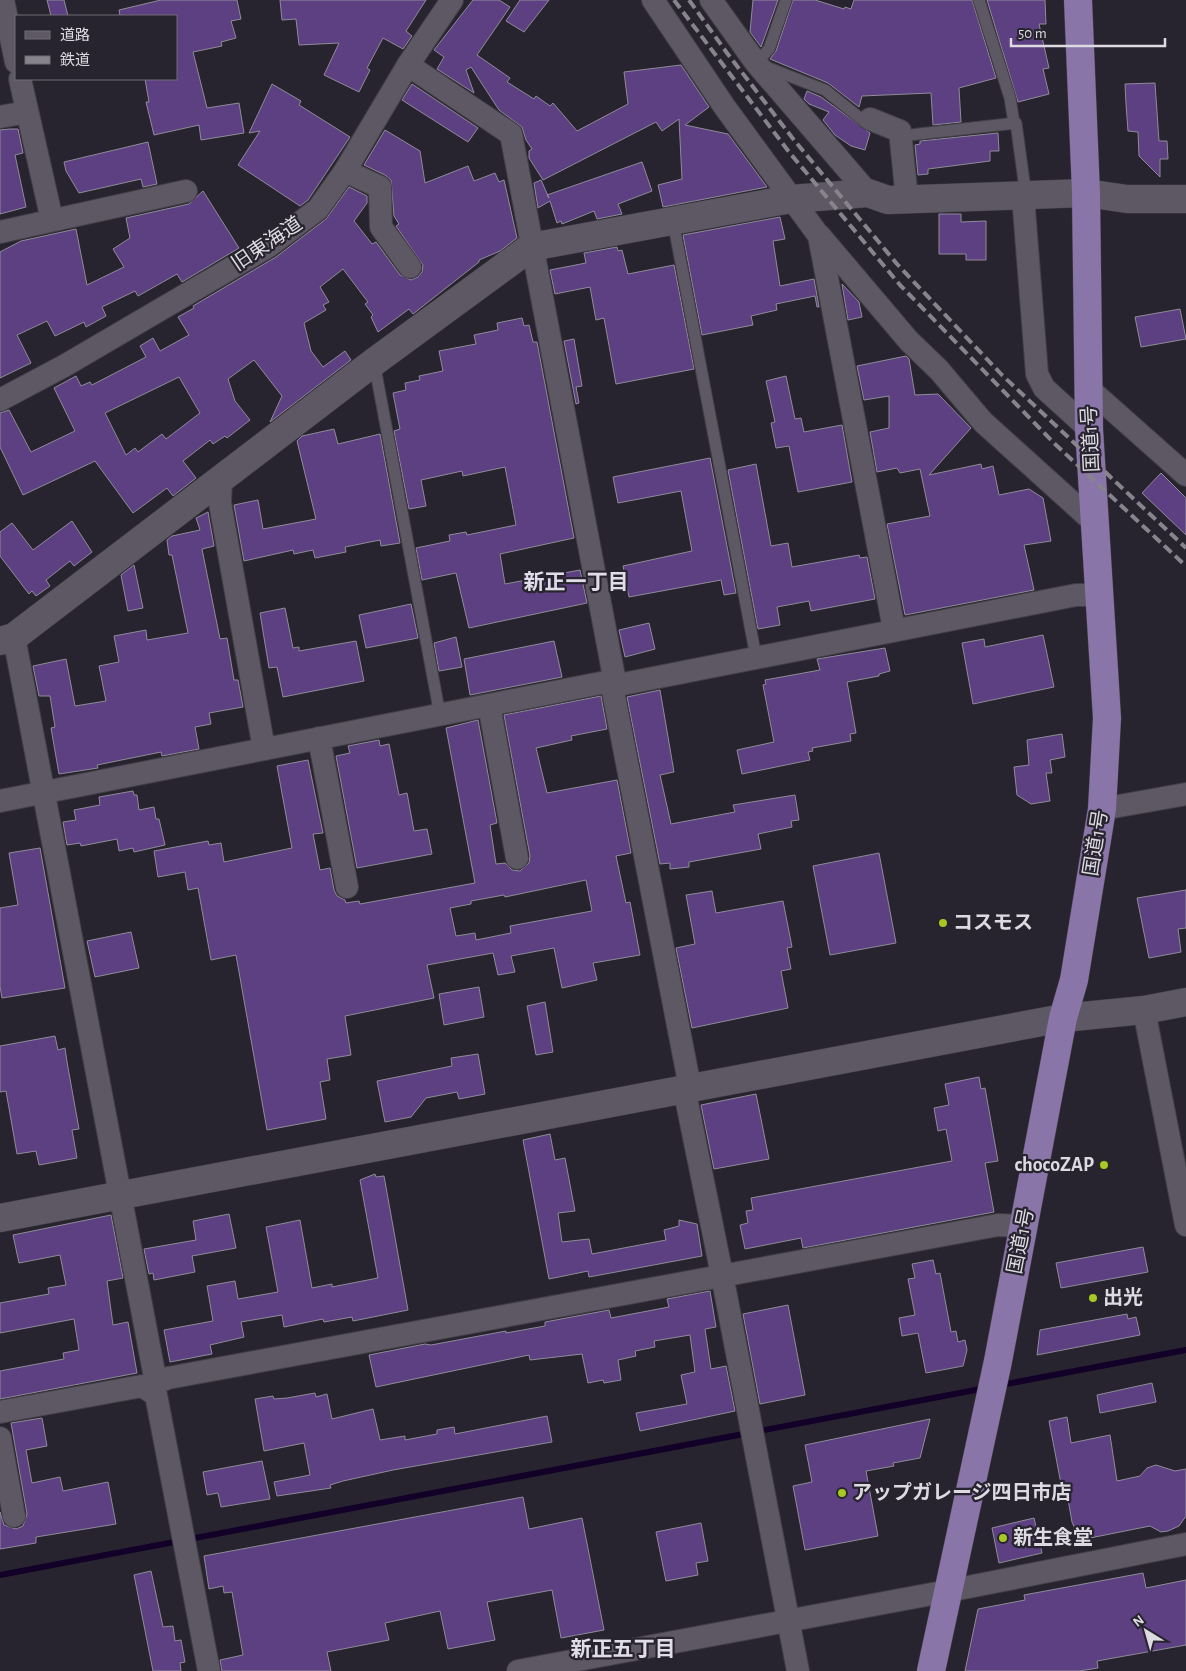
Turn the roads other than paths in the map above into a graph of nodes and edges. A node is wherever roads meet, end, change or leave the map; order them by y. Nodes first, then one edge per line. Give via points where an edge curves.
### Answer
1 (3, 0) edge
2 (452, 0) edge
3 (653, 0) edge
4 (711, 0) edge
5 (786, 0) edge
6 (979, 0) edge
7 (1078, 0) edge
8 (15, 57) edge
9 (756, 63) junction
10 (408, 65) junction
11 (20, 80) edge
12 (27, 112) junction
13 (0, 117) edge
14 (870, 119) joint
15 (1014, 123) junction
16 (901, 136) junction
17 (345, 171) junction
18 (186, 191) dead end
19 (868, 193) junction
20 (1086, 193) junction
21 (1025, 196) junction
22 (791, 199) junction
23 (907, 199) junction
24 (1186, 199) edge
25 (673, 219) junction
26 (52, 220) junction
27 (0, 232) edge
28 (819, 236) junction
29 (531, 247) junction
30 (410, 267) dead end
31 (374, 362) junction
32 (1088, 388) junction
33 (0, 400) edge
34 (1089, 429) junction
35 (1186, 475) edge
36 (221, 479) junction
37 (1096, 524) junction
38 (1101, 595) junction
39 (894, 629) junction
40 (7, 639) edge
41 (756, 657) junction
42 (613, 682) junction
43 (489, 705) junction
44 (440, 714) junction
45 (318, 738) junction
46 (264, 749) junction
47 (43, 792) junction
48 (1186, 794) edge
49 (0, 801) edge
50 (1102, 809) junction
51 (517, 858) dead end
52 (347, 887) dead end
53 (1186, 1002) edge
54 (1144, 1010) junction
55 (1063, 1018) junction
56 (687, 1088) junction
57 (1182, 1184) edge
58 (120, 1194) junction
59 (0, 1218) edge
60 (1186, 1225) edge
61 (1024, 1226) junction
62 (722, 1275) junction
63 (153, 1387) junction
64 (0, 1412) edge
65 (0, 1438) edge
66 (14, 1516) dead end
67 (1186, 1544) edge
68 (948, 1592) junction
69 (788, 1620) junction
70 (209, 1671) edge
71 (518, 1671) edge
72 (798, 1671) edge
73 (932, 1671) edge

1 - 8 street
2 - 10 street, 旧東海道
3 - 22 street
4 - 9 street
5 - 9 lane via 769,49
6 - 15 lane via 1010,98
7 - 20 highway, 国道1号
9 - 14 lane via 825,90 865,122
9 - 19 street
10 - 17 street, 旧東海道
10 - 29 street via 511,134
11 - 12 street
12 - 13 street
12 - 26 street
14 - 16 street via 900,132
15 - 16 lane
15 - 21 lane
16 - 23 street
17 - 30 street via 380,188 381,227
17 - 33 street, 旧東海道 via 318,209 269,246
18 - 26 street
19 - 22 street
19 - 23 street via 888,200
20 - 21 street
20 - 24 street via 1127,200
20 - 32 highway, 国道1号
21 - 23 street
21 - 34 street via 1037,374 1044,388
22 - 25 street
22 - 28 street
25 - 29 street
25 - 41 lane
26 - 27 street
28 - 37 street via 983,422
28 - 39 street
29 - 31 street
29 - 42 street
31 - 36 street
31 - 44 lane
32 - 34 highway, 国道1号
32 - 35 street
34 - 37 highway, 国道1号
36 - 40 street
36 - 46 street via 220,503
37 - 38 highway, 国道1号
38 - 39 street via 1076,595
38 - 50 highway, 国道1号 via 1107,718
39 - 41 street
40 - 47 street
41 - 42 street via 623,684
42 - 43 street
42 - 56 street
43 - 44 street
43 - 51 street
44 - 45 street
45 - 46 street
45 - 52 street
46 - 47 street
47 - 49 street
47 - 58 street
48 - 50 street
50 - 55 highway, 国道1号 via 1074,980
53 - 54 street
54 - 55 street
54 - 57 street
55 - 56 street
55 - 61 highway, 国道1号
56 - 58 street
56 - 62 street
57 - 60 street
58 - 59 street
58 - 63 street
61 - 62 street via 998,1225
61 - 68 highway, 国道1号
62 - 63 street via 168,1378
62 - 69 street
63 - 64 street via 142,1386
63 - 70 street
65 - 66 street
67 - 68 street
68 - 69 street
68 - 73 highway, 国道1号
69 - 71 street
69 - 72 street

